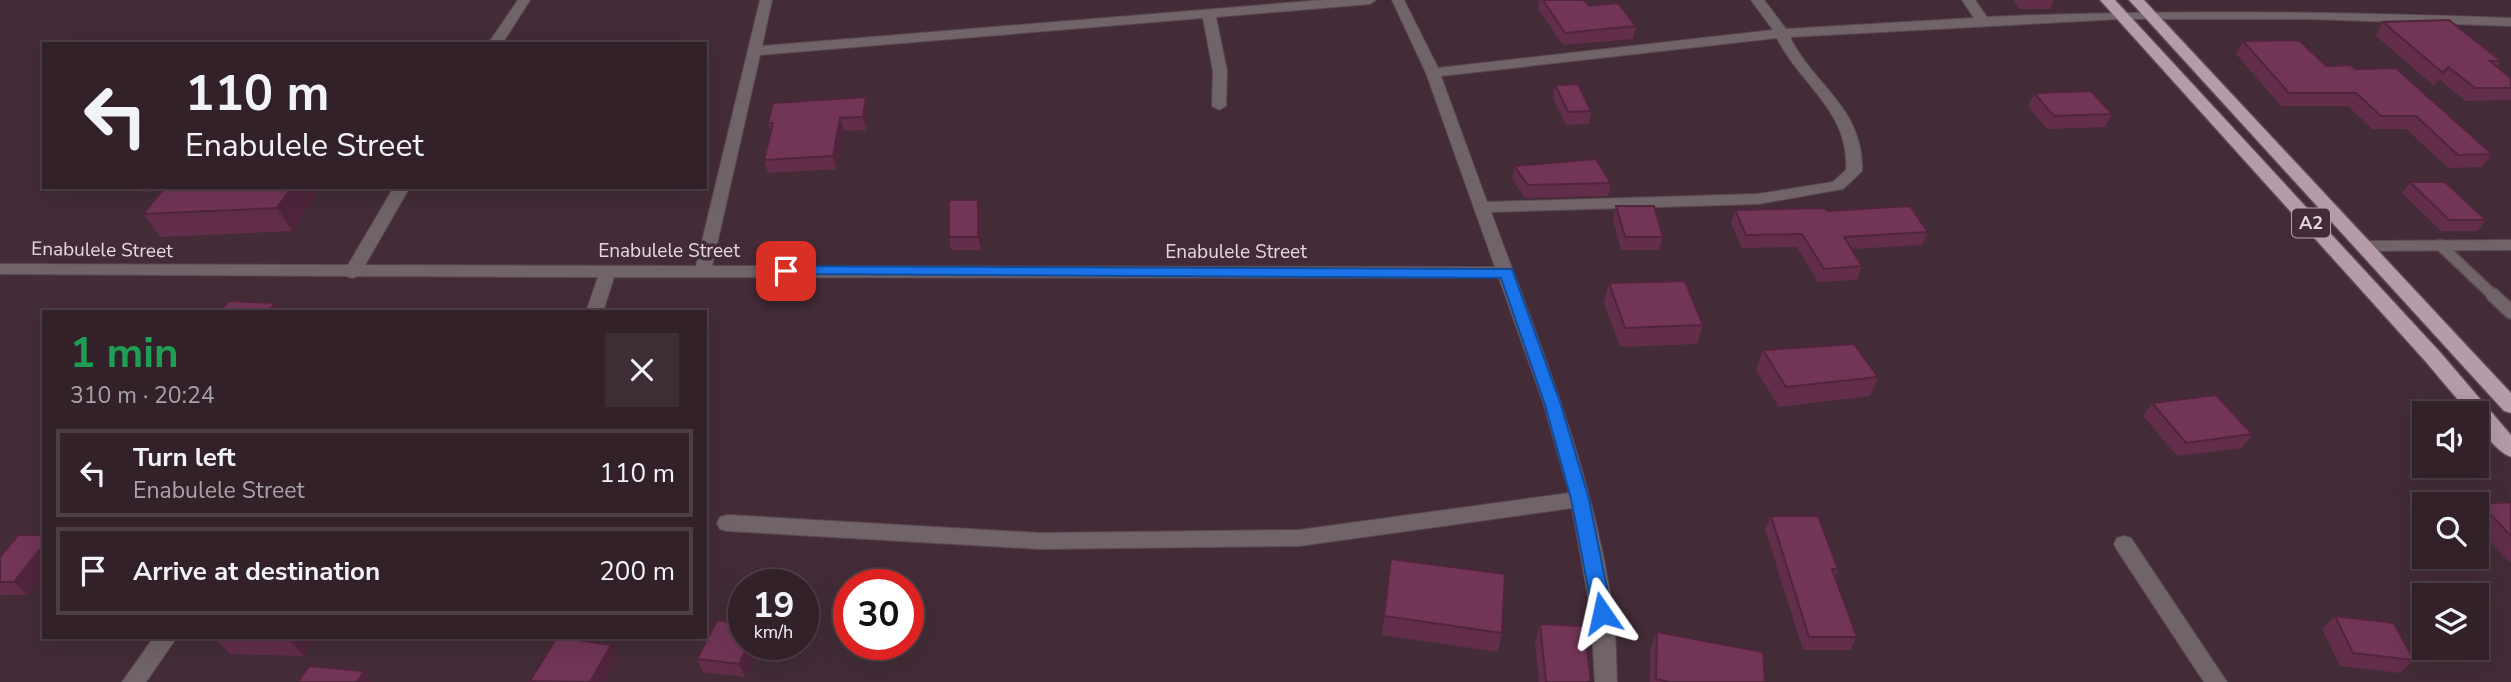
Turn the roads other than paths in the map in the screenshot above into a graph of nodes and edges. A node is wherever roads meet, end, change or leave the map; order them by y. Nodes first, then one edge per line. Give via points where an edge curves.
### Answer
1 (524, 0) edge
2 (766, 0) edge
3 (1370, 0) edge
4 (1398, 0) edge
5 (1757, 0) edge
6 (1968, 0) edge
7 (2107, 0) edge
8 (2136, 0) edge
9 (1209, 14) junction
10 (2120, 15) junction
11 (2152, 17) junction
12 (1983, 21) junction
13 (2511, 22) edge
14 (1782, 33) junction
15 (496, 42) edge
16 (755, 51) junction
17 (1433, 73) junction
18 (1219, 106) dead end
19 (401, 189) edge
20 (1483, 207) junction
21 (2440, 245) junction
22 (2511, 245) edge
23 (2365, 246) junction
24 (0, 269) edge
25 (703, 270) junction
26 (608, 271) junction
27 (352, 273) junction
28 (1506, 273) junction
29 (594, 310) edge
30 (2511, 312) edge
31 (2511, 406) edge
32 (2511, 449) edge
33 (1580, 499) junction
34 (727, 523) dead end
35 (2124, 544) dead end
36 (165, 639) edge
37 (133, 682) edge
38 (1606, 682) edge
39 (2216, 682) edge

1 - 15 street
2 - 16 street
3 - 9 street
4 - 17 street
5 - 14 street
6 - 12 street
7 - 10 highway, A2
8 - 11 highway, A2
9 - 16 street
9 - 18 street via 1220,59
10 - 11 street
10 - 12 street
10 - 32 highway, A2 via 2433,357
11 - 13 street via 2308,15
11 - 23 highway, A2
12 - 14 street
14 - 17 street
14 - 20 street via 1791,52 1835,104 1855,150 1854,171 1838,186 1758,199
16 - 25 street
17 - 20 street
19 - 27 street
20 - 28 street
21 - 22 street
21 - 23 street
21 - 30 lane
23 - 31 highway, A2
24 - 27 street, Enabulele Street
25 - 26 street, Enabulele Street
25 - 28 street, Enabulele Street
26 - 27 street, Enabulele Street
26 - 29 street
28 - 33 street via 1553,405
33 - 34 street via 1299,538 1041,541
33 - 38 street via 1602,613
35 - 39 street
36 - 37 street

